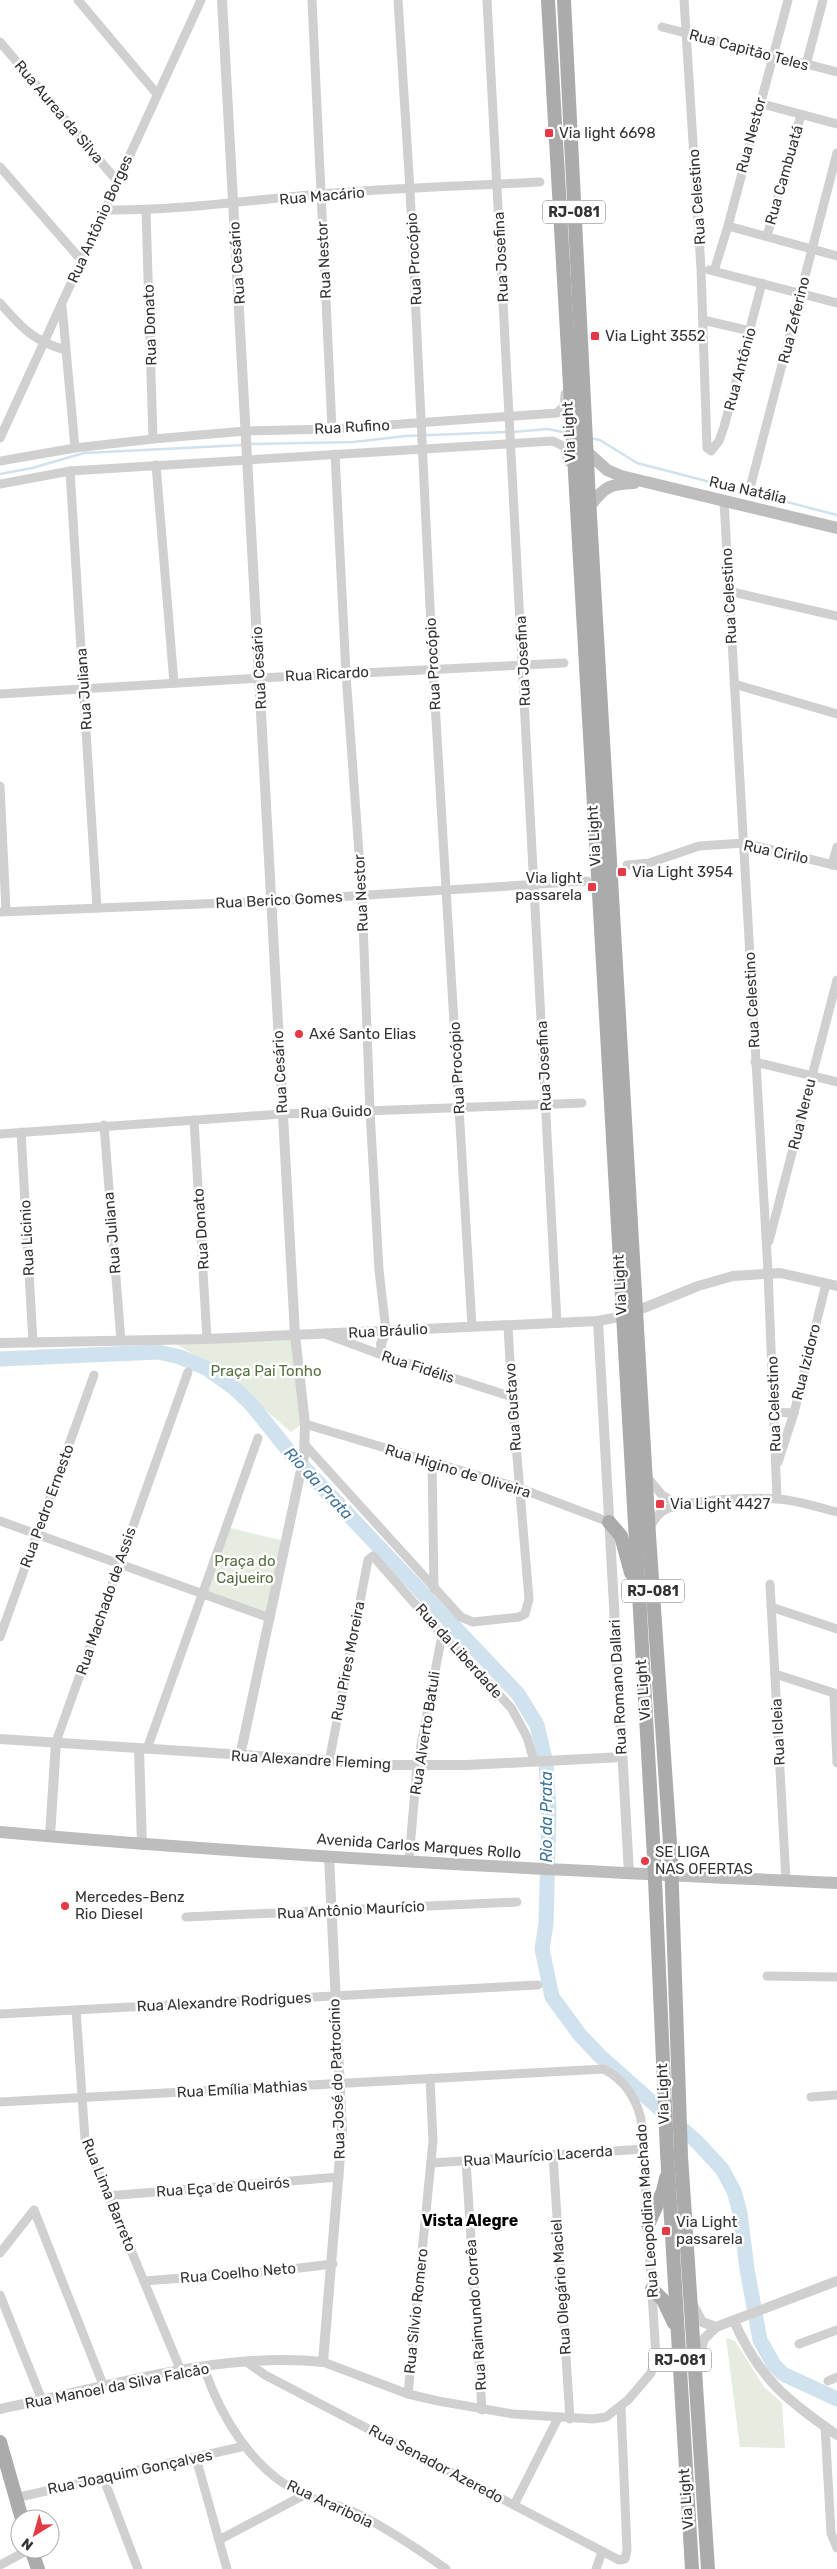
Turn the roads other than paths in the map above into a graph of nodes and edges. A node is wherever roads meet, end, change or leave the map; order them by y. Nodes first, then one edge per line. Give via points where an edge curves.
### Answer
1 (78, 0) edge
2 (201, 0) edge
3 (222, 0) edge
4 (312, 0) edge
5 (398, 0) edge
6 (487, 0) edge
7 (548, 0) edge
8 (564, 0) edge
9 (684, 0) edge
10 (788, 0) edge
11 (823, 0) edge
12 (662, 27) dead end
13 (686, 34) junction
14 (0, 42) edge
15 (773, 57) junction
16 (806, 65) junction
17 (837, 72) edge
18 (157, 94) junction
19 (759, 102) junction
20 (801, 115) junction
21 (837, 124) edge
22 (837, 153) edge
23 (0, 167) edge
24 (117, 181) junction
25 (540, 182) dead end
26 (497, 184) junction
27 (410, 190) junction
28 (320, 194) junction
29 (233, 204) junction
30 (104, 210) junction
31 (146, 210) junction
32 (728, 226) junction
33 (767, 236) junction
34 (812, 248) junction
35 (837, 256) edge
36 (82, 261) junction
37 (701, 269) junction
38 (563, 270) junction
39 (714, 271) junction
40 (762, 283) junction
41 (800, 293) junction
42 (0, 303) edge
43 (837, 303) edge
44 (62, 304) junction
45 (703, 320) junction
46 (750, 331) junction
47 (43, 343) junction
48 (65, 350) junction
49 (3, 418) edge
50 (510, 419) junction
51 (578, 422) junction
52 (422, 426) junction
53 (332, 429) junction
54 (247, 435) junction
55 (0, 438) edge
56 (154, 439) junction
57 (511, 442) junction
58 (76, 448) junction
59 (423, 448) junction
60 (582, 449) junction
61 (711, 451) joint
62 (335, 454) junction
63 (248, 456) junction
64 (0, 461) edge
65 (156, 465) junction
66 (70, 470) junction
67 (652, 483) junction
68 (0, 484) edge
69 (750, 488) dead end
70 (724, 501) junction
71 (590, 506) junction
72 (578, 526) junction
73 (837, 528) edge
74 (728, 590) junction
75 (837, 616) edge
76 (564, 663) dead end
77 (523, 665) junction
78 (433, 669) junction
79 (346, 674) junction
80 (259, 678) junction
81 (174, 683) junction
82 (734, 684) junction
83 (83, 689) junction
84 (0, 694) edge
85 (837, 714) edge
86 (0, 786) edge
87 (744, 843) junction
88 (837, 847) edge
89 (627, 865) dead end
90 (835, 865) edge
91 (587, 881) dead end
92 (536, 885) junction
93 (448, 890) junction
94 (362, 896) junction
95 (272, 901) junction
96 (97, 908) junction
97 (3, 911) edge
98 (837, 980) edge
99 (756, 1062) junction
100 (812, 1076) junction
101 (837, 1082) edge
102 (582, 1103) dead end
103 (545, 1105) junction
104 (459, 1108) junction
105 (370, 1111) junction
106 (282, 1114) junction
107 (194, 1120) junction
108 (104, 1125) junction
109 (21, 1132) junction
110 (0, 1134) edge
111 (767, 1249) junction
112 (768, 1272) junction
113 (826, 1284) junction
114 (837, 1286) edge
115 (598, 1321) junction
116 (557, 1323) junction
117 (508, 1326) junction
118 (472, 1327) junction
119 (386, 1331) junction
120 (324, 1334) junction
121 (295, 1335) junction
122 (207, 1339) junction
123 (121, 1341) junction
124 (0, 1343) edge
125 (34, 1343) junction
126 (382, 1356) junction
127 (188, 1372) dead end
128 (94, 1375) dead end
129 (512, 1397) junction
130 (774, 1412) junction
131 (794, 1412) junction
132 (305, 1424) junction
133 (258, 1438) dead end
134 (304, 1450) junction
135 (432, 1462) junction
136 (776, 1469) junction
137 (647, 1477) junction
138 (519, 1488) junction
139 (777, 1499) junction
140 (679, 1505) junction
141 (837, 1512) edge
142 (0, 1521) edge
143 (610, 1522) junction
144 (649, 1529) junction
145 (36, 1534) junction
146 (368, 1560) joint
147 (120, 1563) junction
148 (770, 1584) dead end
149 (434, 1589) junction
150 (201, 1594) junction
151 (640, 1604) junction
152 (771, 1607) junction
153 (270, 1618) junction
154 (837, 1629) edge
155 (442, 1635) junction
156 (0, 1637) edge
157 (775, 1674) junction
158 (836, 1694) edge
159 (0, 1739) edge
160 (56, 1742) junction
161 (143, 1749) junction
162 (240, 1756) junction
163 (622, 1757) junction
164 (537, 1761) junction
165 (329, 1762) junction
166 (837, 1763) edge
167 (417, 1766) junction
168 (0, 1832) edge
169 (50, 1836) junction
170 (142, 1845) junction
171 (329, 1856) junction
172 (409, 1861) junction
173 (629, 1874) junction
174 (786, 1881) junction
175 (837, 1883) edge
176 (517, 1902) dead end
177 (331, 1912) junction
178 (186, 1917) dead end
179 (767, 1976) dead end
180 (837, 1977) edge
181 (538, 1985) dead end
182 (334, 1996) junction
183 (76, 2010) junction
184 (0, 2014) edge
185 (604, 2069) joint
186 (430, 2078) junction
187 (340, 2083) junction
188 (837, 2096) edge
189 (811, 2097) dead end
190 (81, 2098) junction
191 (0, 2102) edge
192 (644, 2149) junction
193 (553, 2155) junction
194 (667, 2158) junction
195 (466, 2161) junction
196 (432, 2162) junction
197 (339, 2177) junction
198 (107, 2196) junction
199 (648, 2225) junction
200 (0, 2253) edge
201 (332, 2264) junction
202 (144, 2281) junction
203 (837, 2281) edge
204 (652, 2289) junction
205 (0, 2295) edge
206 (690, 2299) junction
207 (738, 2320) junction
208 (716, 2327) junction
209 (837, 2330) edge
210 (800, 2344) dead end
211 (679, 2346) junction
212 (323, 2362) junction
213 (248, 2363) junction
214 (204, 2368) junction
215 (654, 2368) joint
216 (694, 2369) junction
217 (181, 2371) junction
218 (104, 2387) junction
219 (408, 2394) junction
220 (42, 2400) junction
221 (621, 2407) junction
222 (0, 2409) edge
223 (482, 2410) junction
224 (558, 2418) junction
225 (570, 2419) junction
226 (825, 2426) junction
227 (837, 2435) edge
228 (0, 2442) edge
229 (246, 2446) junction
230 (196, 2458) junction
231 (3, 2466) edge
232 (102, 2477) junction
233 (304, 2495) junction
234 (15, 2498) junction
235 (514, 2505) junction
236 (19, 2509) edge
237 (219, 2540) junction
238 (837, 2548) edge
239 (602, 2552) junction
240 (12, 2559) edge
241 (0, 2565) edge
242 (437, 2566) edge
243 (138, 2569) edge
244 (227, 2569) edge
245 (446, 2569) edge
246 (596, 2569) edge
247 (692, 2569) edge
248 (708, 2569) edge

1 - 18 street
2 - 18 street, Rua Antônio Borges
3 - 29 street, Rua Cesário
4 - 28 street, Rua Nestor
5 - 27 street, Rua Procópio
6 - 26 street, Rua Josefina
7 - 38 main road, Via Light / RJ-081
8 - 51 main road, Via Light / RJ-081
9 - 13 street, Rua Celestino
10 - 15 street, Rua Nestor
11 - 16 street
12 - 13 street, Rua Capitão Teles
13 - 15 street, Rua Capitão Teles
13 - 37 street, Rua Celestino
14 - 24 street, Rua Aurea da Silva
15 - 16 street, Rua Capitão Teles
15 - 19 street, Rua Nestor
16 - 17 street, Rua Capitão Teles
18 - 24 street, Rua Antônio Borges
19 - 20 street
19 - 32 street, Rua Nestor
20 - 21 street
20 - 33 street, Rua Cambuatá
22 - 34 street, Rua Zeferino
23 - 36 street
24 - 30 street, Rua Antônio Borges
25 - 26 street, Rua Macário
26 - 27 street, Rua Macário
26 - 50 street, Rua Josefina
27 - 28 street, Rua Macário
27 - 52 street, Rua Procópio
28 - 29 street, Rua Macário
28 - 53 street, Rua Nestor
29 - 31 street, Rua Macário
29 - 54 street, Rua Cesário
30 - 31 street, Rua Macário
30 - 36 street, Rua Antônio Borges
31 - 56 street, Rua Donato
32 - 33 street
32 - 39 street, Rua Nestor
33 - 34 street
34 - 35 street
34 - 41 street, Rua Zeferino
36 - 44 street, Rua Antônio Borges
37 - 39 street
37 - 45 street, Rua Celestino
38 - 50 street, Rua Rufino via 560,311 564,406 557,413
38 - 51 main road, Via Light / RJ-081
39 - 40 street
40 - 41 street
40 - 46 street, Rua Antônio
41 - 43 street
41 - 69 street, Rua Zeferino
42 - 47 street via 24,329
44 - 47 street, Rua Antônio Borges
44 - 48 street
45 - 46 street
45 - 61 street, Rua Celestino via 707,448
46 - 61 street, Rua Antônio via 724,427
47 - 48 street
47 - 49 street, Rua Antônio Borges
48 - 58 street
49 - 55 street, Rua Antônio Borges
50 - 52 street, Rua Rufino
50 - 57 street, Rua Josefina
51 - 60 main road, Via Light / RJ-081
52 - 53 street, Rua Rufino
52 - 59 street, Rua Procópio
53 - 54 street, Rua Rufino
54 - 56 street, Rua Rufino
54 - 63 street, Rua Cesário
56 - 58 street, Rua Rufino
57 - 59 street, Rua Rufino
57 - 72 street, Rua Rufino via 553,441 565,446
57 - 77 street, Rua Josefina
58 - 64 street, Rua Rufino
59 - 62 street, Rua Rufino
59 - 78 street, Rua Procópio
60 - 67 main road, Rua Natália via 607,470
60 - 71 main road, Via Light / RJ-081
60 - 72 main road, Via Light / RJ-081
62 - 63 street, Rua Rufino
62 - 79 street, Rua Nestor
63 - 65 street, Rua Rufino
63 - 80 street, Rua Cesário
65 - 66 street, Rua Rufino
65 - 81 street
66 - 68 street, Rua Rufino
66 - 83 street, Rua Juliana
67 - 70 main road, Rua Natália
67 - 71 main road, Rua Natália via 611,485
70 - 73 main road, Rua Natália
70 - 74 street, Rua Celestino
71 - 137 main road, Via Light / RJ-081
72 - 151 main road, Via Light / RJ-081
74 - 75 street
74 - 82 street, Rua Celestino
76 - 77 street, Rua Ricardo
77 - 78 street, Rua Ricardo
77 - 92 street, Rua Josefina
78 - 79 street, Rua Ricardo
78 - 93 street, Rua Procópio
79 - 80 street, Rua Ricardo
79 - 94 street, Rua Nestor
80 - 81 street, Rua Ricardo
80 - 95 street, Rua Cesário
81 - 83 street, Rua Ricardo
82 - 85 street
82 - 87 street, Rua Celestino
83 - 84 street, Rua Ricardo
83 - 96 street, Rua Juliana
86 - 97 street
87 - 89 street, Rua Cirilo via 699,846 649,863
87 - 90 street, Rua Cirilo
87 - 99 street, Rua Celestino
88 - 90 street
91 - 92 street, Rua Berico Gomes
92 - 93 street, Rua Berico Gomes
92 - 103 street, Rua Josefina
93 - 94 street, Rua Berico Gomes
93 - 104 street, Rua Procópio
94 - 95 street, Rua Berico Gomes
94 - 105 street, Rua Nestor
95 - 96 street, Rua Berico Gomes
95 - 106 street, Rua Cesário
96 - 97 street, Rua Berico Gomes
98 - 100 street, Rua Nereu
99 - 100 street
99 - 111 street, Rua Celestino
100 - 101 street
100 - 111 street, Rua Nereu
102 - 103 street, Rua Guido
103 - 104 street, Rua Guido
103 - 116 street, Rua Josefina
104 - 105 street, Rua Guido
104 - 118 street, Rua Procópio
105 - 106 street, Rua Guido
105 - 119 street, Rua Nestor via 379,1270
106 - 107 street, Rua Guido
106 - 121 street, Rua Cesário
107 - 108 street, Rua Guido
107 - 122 street, Rua Donato
108 - 109 street, Rua Guido
108 - 123 street, Rua Juliana
109 - 110 street, Rua Guido
109 - 125 street, Rua Licinio
111 - 112 street, Rua Celestino
112 - 113 street, Rua Bráulio
112 - 115 street, Rua Bráulio via 715,1280 624,1316
112 - 130 street, Rua Celestino
113 - 114 street, Rua Bráulio
113 - 131 street, Rua Izidoro
115 - 116 street, Rua Bráulio
115 - 143 street, Rua Romano Dallari
116 - 117 street, Rua Bráulio
117 - 118 street, Rua Bráulio
117 - 129 street, Rua Gustavo
118 - 119 street, Rua Bráulio
119 - 120 street, Rua Bráulio
119 - 126 street via 381,1344
120 - 121 street, Rua Bráulio
120 - 126 street, Rua Fidélis
121 - 122 street, Rua Bráulio
121 - 132 street, Rua Cesário
122 - 123 street, Rua Bráulio
123 - 125 street, Rua Bráulio
124 - 125 street, Rua Bráulio
126 - 129 street, Rua Fidélis
127 - 147 street, Rua Machado de Assis
128 - 145 street, Rua Pedro Ernesto
129 - 138 street, Rua Gustavo
130 - 131 street
130 - 136 street, Rua Celestino
131 - 136 street, Rua Izidoro
132 - 134 street, Rua Cesário
132 - 135 street, Rua Higino de Oliveira
133 - 150 street
134 - 149 street
134 - 153 street, Rua Cesário
135 - 138 street, Rua Higino de Oliveira
135 - 149 street
136 - 139 street, Rua Celestino
137 - 140 street via 662,1495
137 - 144 main road, Via Light / RJ-081
138 - 143 street, Rua Higino de Oliveira
138 - 149 street, Rua Gustavo via 529,1599 525,1614 474,1622 466,1620
139 - 140 street
139 - 141 street
140 - 144 street via 659,1514
142 - 145 street
143 - 151 main road via 623,1542
143 - 163 street, Rua Romano Dallari
144 - 206 main road, Via Light / RJ-081 via 671,1858 681,2156
145 - 147 street
145 - 156 street, Rua Pedro Ernesto
146 - 155 street, Rua da Liberdade via 373,1556 379,1560
146 - 165 street, Rua Pires Moreira
147 - 150 street
147 - 160 street, Rua Machado de Assis
148 - 152 street, Rua Icleia
150 - 153 street
150 - 161 street
151 - 194 main road, Via Light / RJ-081
152 - 154 street
152 - 157 street, Rua Icleia
153 - 162 street, Rua Cesário
155 - 164 street, Rua da Liberdade via 512,1710
155 - 167 street, Rua Alverto Batuli
157 - 158 street
157 - 174 street, Rua Icleia
158 - 166 street
159 - 160 street, Rua Alexandre Fleming
160 - 161 street, Rua Alexandre Fleming
160 - 169 street, Rua Machado de Assis
161 - 162 street, Rua Alexandre Fleming
161 - 170 street
162 - 165 street, Rua Alexandre Fleming
163 - 164 street, Rua Alexandre Fleming
163 - 173 street, Rua Romano Dallari
164 - 167 street, Rua Alexandre Fleming
165 - 167 street, Rua Alexandre Fleming
167 - 172 street, Rua Alverto Batuli
168 - 169 main road, Avenida Carlos Marques Rollo
169 - 170 main road, Avenida Carlos Marques Rollo
170 - 171 main road, Avenida Carlos Marques Rollo
171 - 172 main road, Avenida Carlos Marques Rollo
171 - 177 street, Rua José do Patrocínio
172 - 173 main road, Avenida Carlos Marques Rollo
173 - 174 main road, Avenida Carlos Marques Rollo
174 - 175 main road, Avenida Carlos Marques Rollo
176 - 177 street, Rua Antônio Maurício
177 - 178 street, Rua Antônio Maurício
177 - 182 street, Rua José do Patrocínio
179 - 180 street
181 - 182 street, Rua Alexandre Rodrigues
182 - 183 street, Rua Alexandre Rodrigues
182 - 187 street, Rua José do Patrocínio
183 - 184 street, Rua Alexandre Rodrigues
183 - 190 street, Rua Lima Barreto
185 - 186 street, Rua Emília Mathias
185 - 192 street, Rua Leopoldina Machado via 614,2074 633,2095 642,2119
186 - 187 street, Rua Emília Mathias
186 - 196 street, Rua Sílvio Romero
187 - 190 street, Rua Emília Mathias
187 - 197 street, Rua José do Patrocínio via 342,2132
188 - 189 street
190 - 191 street, Rua Emília Mathias
190 - 198 street, Rua Lima Barreto via 85,2139
192 - 193 street, Rua Maurício Lacerda
192 - 199 street, Rua Leopoldina Machado
193 - 195 street, Rua Maurício Lacerda
193 - 225 street, Rua Olegário Maciel
194 - 199 main road via 663,2192
194 - 211 main road, Via Light / RJ-081
195 - 196 street, Rua Maurício Lacerda
195 - 223 street, Rua Raimundo Corrêa
196 - 219 street, Rua Sílvio Romero
197 - 198 street, Rua Eça de Queirós
197 - 201 street, Rua José do Patrocínio
198 - 202 street, Rua Lima Barreto
199 - 204 street, Rua Leopoldina Machado
200 - 218 street via 34,2210
201 - 202 street, Rua Coelho Neto
201 - 212 street, Rua José do Patrocínio
202 - 217 street, Rua Lima Barreto
203 - 207 street
204 - 211 main road via 669,2310
204 - 215 street, Rua Leopoldina Machado
205 - 220 street
206 - 208 street via 698,2317
206 - 216 main road, Via Light / RJ-081
207 - 208 street
207 - 226 street via 746,2347 775,2388
208 - 216 street via 704,2339
209 - 210 street
211 - 247 main road, Via Light / RJ-081
212 - 213 street, Rua Manoel da Silva Falcão
212 - 219 street, Rua Manoel da Silva Falcão
213 - 214 street, Rua Manoel da Silva Falcão
213 - 235 street, Rua Senador Azeredo via 265,2375
214 - 217 street, Rua Manoel da Silva Falcão
214 - 229 street, Rua Arariboia via 220,2410
215 - 221 street, Rua Manoel da Silva Falcão
216 - 248 main road, Via Light / RJ-081
217 - 218 street, Rua Manoel da Silva Falcão
218 - 220 street, Rua Manoel da Silva Falcão
219 - 223 street, Rua Manoel da Silva Falcão
220 - 222 street, Rua Manoel da Silva Falcão
221 - 225 street, Rua Manoel da Silva Falcão via 602,2418
221 - 239 street, Rua Senador Azeredo via 625,2558 619,2560
223 - 224 street, Rua Manoel da Silva Falcão
224 - 225 street, Rua Manoel da Silva Falcão
224 - 235 street
226 - 227 street
226 - 238 street via 831,2533
228 - 231 main road
229 - 230 street, Rua Joaquim Gonçalves
229 - 233 street, Rua Arariboia via 275,2476
230 - 232 street, Rua Joaquim Gonçalves
230 - 237 street
231 - 234 main road
232 - 234 street, Rua Joaquim Gonçalves
232 - 243 street
233 - 237 street
233 - 242 street, Rua Arariboia via 355,2512
234 - 236 main road
235 - 239 street, Rua Senador Azeredo
237 - 244 street
239 - 246 street
240 - 241 street
242 - 245 street, Rua Arariboia

